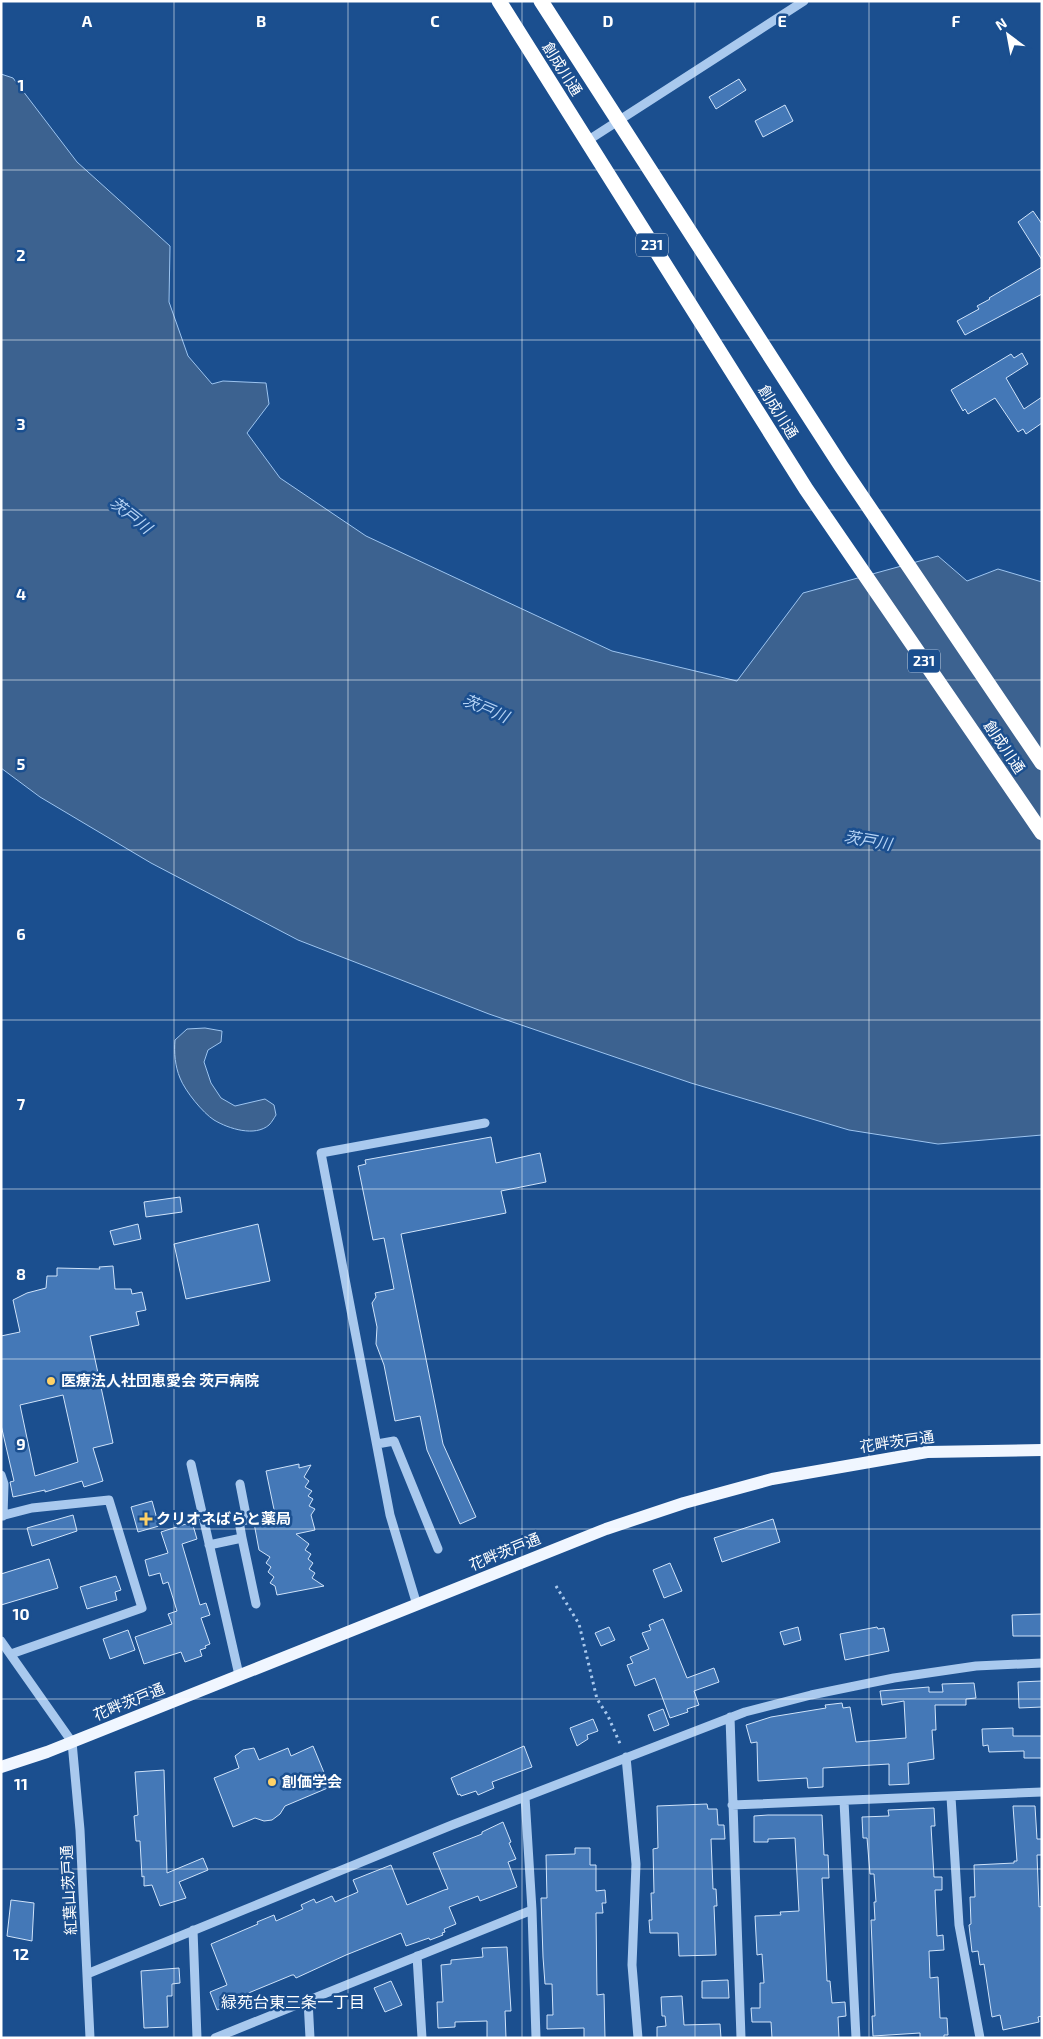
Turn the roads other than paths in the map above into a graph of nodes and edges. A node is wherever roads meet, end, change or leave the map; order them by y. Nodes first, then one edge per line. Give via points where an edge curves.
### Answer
1 (499, 1) edge
2 (542, 1) edge
3 (804, 1) edge
4 (620, 120) junction
5 (587, 142) junction
6 (1042, 763) edge
7 (1042, 833) edge
8 (485, 1122) dead end
9 (376, 1444) junction
10 (1042, 1450) edge
11 (191, 1464) dead end
12 (1, 1475) edge
13 (240, 1484) dead end
14 (2, 1516) edge
15 (242, 1538) junction
16 (209, 1545) junction
17 (438, 1549) dead end
18 (256, 1604) dead end
19 (417, 1605) junction
20 (1, 1640) edge
21 (10, 1654) junction
22 (1042, 1663) edge
23 (239, 1676) junction
24 (730, 1718) junction
25 (72, 1742) junction
26 (626, 1758) junction
27 (1, 1767) edge
28 (1042, 1792) edge
29 (525, 1797) junction
30 (952, 1797) junction
31 (844, 1801) junction
32 (732, 1805) junction
33 (532, 1910) junction
34 (193, 1930) junction
35 (417, 1956) junction
36 (87, 1974) junction
37 (308, 2000) junction
38 (90, 2038) edge
39 (197, 2038) edge
40 (215, 2038) edge
41 (310, 2038) edge
42 (422, 2038) edge
43 (536, 2038) edge
44 (638, 2038) edge
45 (741, 2038) edge
46 (856, 2038) edge
47 (980, 2038) edge

1 - 5 highway, 創成川通 / 231
2 - 4 highway, 創成川通 / 231
3 - 4 street
4 - 5 street
4 - 6 highway, 創成川通 / 231 via 841,466
5 - 7 highway, 創成川通 / 231 via 806,489
8 - 9 street via 321,1153
9 - 17 street via 394,1441
9 - 19 street via 390,1515
10 - 19 main road, 花畔茨戸通 via 927,1452 772,1479 684,1503 606,1530
11 - 16 street
12 - 14 street via 4,1484
13 - 15 street via 247,1520 239,1521
14 - 21 street via 32,1508 109,1500 142,1608
15 - 16 street
15 - 18 street
16 - 23 street
19 - 23 main road, 花畔茨戸通
20 - 21 street
21 - 25 street
22 - 24 street via 976,1666 894,1678 811,1695
23 - 25 main road, 花畔茨戸通
24 - 26 street
24 - 32 street
25 - 27 main road, 花畔茨戸通
25 - 36 street, 紅葉山茨戸通
26 - 29 street
26 - 44 street via 636,1864 632,1965
28 - 30 street
29 - 33 street
29 - 34 street
30 - 31 street
30 - 47 street via 959,1925
31 - 32 street
31 - 46 street
32 - 45 street
33 - 35 street
33 - 43 street
34 - 36 street
34 - 39 street
35 - 37 street
35 - 42 street
36 - 38 street, 紅葉山茨戸通
37 - 40 street
37 - 41 street

